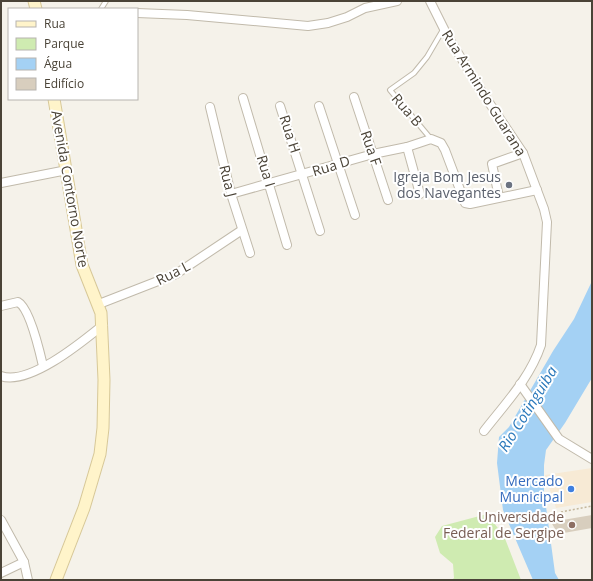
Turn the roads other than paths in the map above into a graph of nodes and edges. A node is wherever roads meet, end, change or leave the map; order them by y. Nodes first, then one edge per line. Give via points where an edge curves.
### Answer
1 (397, 1) edge
2 (430, 1) edge
3 (382, 2) edge
4 (138, 13) edge
5 (444, 28) junction
6 (244, 98) dead end
7 (354, 98) dead end
8 (54, 100) edge
9 (280, 106) dead end
10 (318, 106) dead end
11 (210, 107) dead end
12 (431, 139) junction
13 (407, 147) junction
14 (523, 153) junction
15 (373, 154) junction
16 (338, 164) junction
17 (67, 170) junction
18 (303, 175) junction
19 (1, 183) edge
20 (270, 184) junction
21 (537, 190) junction
22 (231, 194) junction
23 (420, 194) dead end
24 (499, 197) junction
25 (388, 200) dead end
26 (355, 215) dead end
27 (242, 230) junction
28 (320, 231) dead end
29 (288, 245) dead end
30 (250, 253) dead end
31 (99, 304) junction
32 (1, 306) edge
33 (103, 325) junction
34 (43, 366) junction
35 (1, 376) edge
36 (520, 384) junction
37 (484, 431) dead end
38 (592, 459) edge
39 (1, 520) edge
40 (24, 562) junction
41 (1, 573) edge
42 (28, 580) edge
43 (56, 580) edge

1 - 3 street
2 - 5 street, Rua Armindo Guarana
3 - 4 street via 347,17 308,26
5 - 12 lane, Rua B via 414,73 390,90
5 - 14 street, Rua Armindo Guarana via 480,89
6 - 20 street, Rua I
7 - 15 street, Rua F
8 - 17 street, Avenida Contorno Norte
9 - 18 street, Rua H
10 - 16 street
11 - 22 street, Rua J
12 - 13 street, Rua D
12 - 24 street via 441,143 445,150 465,203
13 - 15 street, Rua D
13 - 23 street
14 - 21 street, Rua Armindo Guarana
14 - 24 street via 492,164
15 - 16 street, Rua D
15 - 25 street, Rua F
16 - 18 street, Rua D
16 - 26 street
17 - 19 street
17 - 31 street, Avenida Contorno Norte via 82,265
18 - 20 street, Rua D
18 - 28 street, Rua H
20 - 22 street, Rua D
20 - 29 street, Rua I
21 - 24 street
21 - 36 street, Rua Armindo Guarana via 546,222 543,333 539,353
22 - 27 street, Rua J
27 - 30 street, Rua J
27 - 31 street, Rua L via 176,274
31 - 33 street, Avenida Contorno Norte
32 - 34 street via 18,302 24,307 39,346
33 - 34 street via 77,346
33 - 43 street, Avenida Contorno Norte via 103,428 100,454 84,508
34 - 35 street via 20,378
36 - 37 street, Rua Armindo Guarana
36 - 38 street via 557,437
39 - 40 street
40 - 41 street
40 - 42 street

